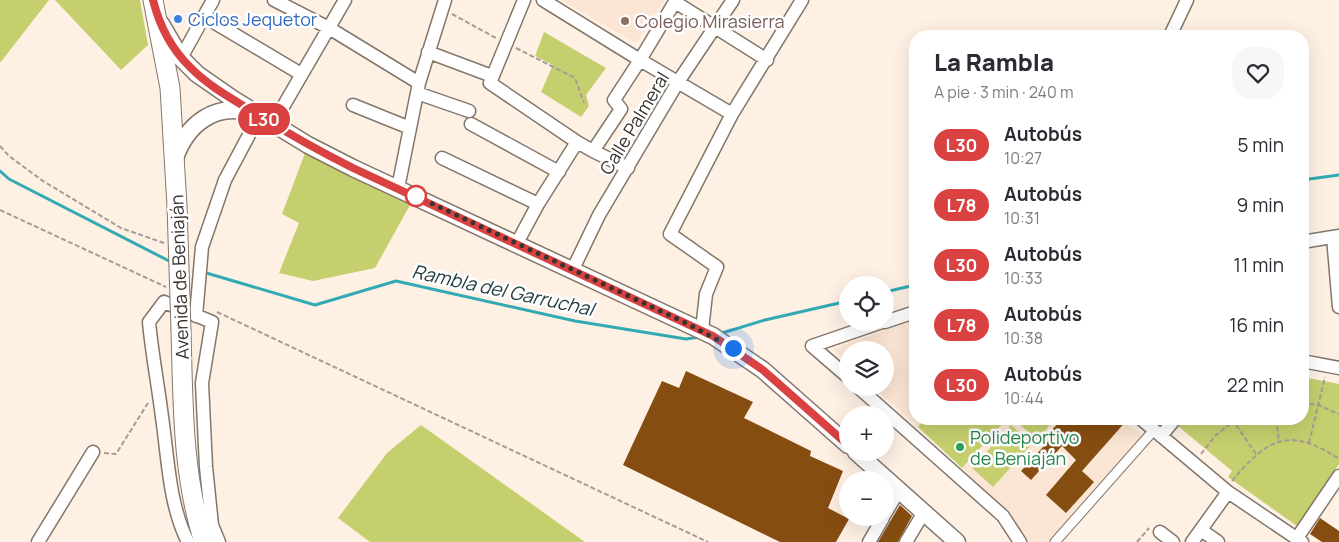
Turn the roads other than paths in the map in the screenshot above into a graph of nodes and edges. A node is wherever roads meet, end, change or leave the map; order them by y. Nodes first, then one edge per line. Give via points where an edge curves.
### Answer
1 (213, 0) edge
2 (274, 0) edge
3 (345, 0) edge
4 (524, 0) edge
5 (543, 0) edge
6 (733, 0) edge
7 (802, 0) edge
8 (1187, 0) edge
9 (676, 1) edge
10 (443, 3) edge
11 (155, 6) edge
12 (205, 16) junction
13 (716, 27) junction
14 (329, 28) junction
15 (1173, 30) edge
16 (428, 52) junction
17 (173, 58) junction
18 (640, 60) junction
19 (767, 60) junction
20 (302, 74) junction
21 (491, 80) junction
22 (678, 82) junction
23 (418, 88) junction
24 (353, 105) dead end
25 (732, 114) junction
26 (266, 120) junction
27 (410, 128) junction
28 (577, 142) junction
29 (593, 152) junction
30 (174, 158) junction
31 (442, 158) dead end
32 (628, 168) junction
33 (559, 172) junction
34 (398, 188) junction
35 (538, 204) junction
36 (1336, 237) edge
37 (1309, 241) edge
38 (517, 243) junction
39 (573, 269) junction
40 (1339, 298) edge
41 (909, 314) edge
42 (196, 316) junction
43 (894, 319) edge
44 (702, 330) junction
45 (857, 331) edge
46 (1309, 362) edge
47 (1333, 366) edge
48 (839, 369) edge
49 (868, 396) edge
50 (1148, 425) edge
51 (1168, 425) edge
52 (1158, 433) junction
53 (839, 437) edge
54 (93, 452) road end
55 (866, 461) edge
56 (1339, 476) edge
57 (899, 490) junction
58 (1227, 490) junction
59 (894, 499) edge
60 (924, 512) junction
61 (878, 526) edge
62 (1201, 530) junction
63 (1160, 532) dead end
64 (1300, 540) edge
65 (38, 542) edge
66 (188, 542) edge
67 (204, 542) edge
68 (219, 542) edge
69 (869, 542) edge
70 (906, 542) edge
71 (957, 542) edge
72 (1020, 542) edge
73 (1055, 542) edge
74 (1173, 542) edge
75 (1192, 542) edge
76 (1218, 542) edge

1 - 12 street
2 - 14 street
3 - 14 street
4 - 21 street
5 - 18 street
6 - 13 street, Calle Palmeral
7 - 19 street
8 - 15 street
9 - 13 street
9 - 18 street
10 - 16 street
11 - 17 main road, Avenida de Beniaján
12 - 17 street
12 - 20 street
13 - 19 street
13 - 22 street, Calle Palmeral
14 - 20 street
14 - 23 street
16 - 21 street
16 - 23 street
17 - 26 main road
17 - 30 main road, Avenida de Beniaján
18 - 22 street
18 - 29 street via 614,100 621,109
19 - 25 street
20 - 26 street
21 - 28 street
22 - 25 street
22 - 32 street, Calle Palmeral
23 - 27 street
23 - 33 street
24 - 27 street
25 - 44 street via 670,234 717,267 706,294
26 - 30 main road via 233,110 209,115 185,135
26 - 34 main road via 330,157
26 - 42 street via 224,180 202,247
27 - 34 street
28 - 29 street
28 - 33 street
29 - 32 street
30 - 67 main road, Avenida de Beniaján, bridge via 184,420 188,470
31 - 35 street
32 - 39 street, Calle Palmeral via 599,215
33 - 35 street
34 - 38 main road
35 - 38 street
36 - 37 street
36 - 40 street
38 - 39 main road
39 - 44 main road
41 - 43 street
42 - 66 street via 164,302 150,322 153,367 172,492
42 - 68 street via 212,322 202,383 212,525
44 - 53 main road via 749,359
45 - 48 street via 812,346
46 - 47 street
49 - 72 street via 1003,516
50 - 52 street
51 - 52 street
52 - 58 street
52 - 73 street
54 - 65 street
55 - 57 main road
56 - 64 street
57 - 59 street
57 - 60 main road
58 - 62 street
58 - 64 street
60 - 70 street
60 - 71 main road
61 - 69 street
62 - 75 street
62 - 76 street
63 - 74 street

